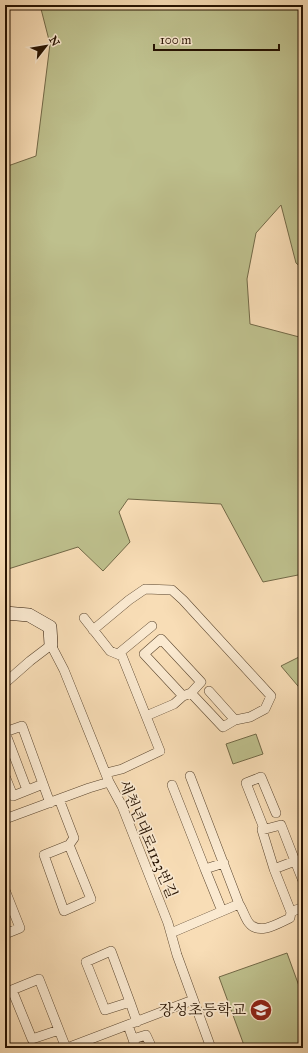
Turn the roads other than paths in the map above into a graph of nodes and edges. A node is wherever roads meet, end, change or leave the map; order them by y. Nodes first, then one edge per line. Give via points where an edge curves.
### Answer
1 (5, 613) edge
2 (84, 618) dead end
3 (152, 626) dead end
4 (93, 630) junction
5 (51, 645) junction
6 (118, 654) junction
7 (5, 683) edge
8 (209, 691) dead end
9 (187, 694) junction
10 (146, 716) junction
11 (235, 720) junction
12 (5, 732) edge
13 (106, 774) junction
14 (5, 776) edge
15 (190, 776) dead end
16 (109, 782) junction
17 (43, 784) junction
18 (172, 785) dead end
19 (27, 790) dead end
20 (54, 801) junction
21 (276, 813) dead end
22 (5, 819) edge
23 (262, 830) junction
24 (69, 845) junction
25 (295, 861) junction
26 (224, 863) junction
27 (205, 869) junction
28 (274, 869) junction
29 (303, 881) edge
30 (5, 890) edge
31 (239, 904) junction
32 (303, 907) edge
33 (222, 911) junction
34 (291, 912) junction
35 (171, 933) junction
36 (5, 934) edge
37 (194, 1000) junction
38 (130, 1002) junction
39 (137, 1022) junction
40 (128, 1025) junction
41 (59, 1030) junction
42 (135, 1044) edge
43 (81, 1046) edge
44 (66, 1048) edge
45 (152, 1048) edge
46 (211, 1048) edge

1 - 5 main road via 29,615 50,627
2 - 4 street
3 - 6 street
4 - 6 street via 110,651
4 - 11 street via 145,589 172,590 271,696 265,709 250,717
5 - 7 street
5 - 13 street, 새천년대로1123번길 via 64,670
6 - 10 street via 122,656
8 - 11 street
9 - 9 street via 144,654 161,639 201,682
9 - 10 street via 174,704
9 - 11 street via 223,726
10 - 13 street via 160,751
12 - 17 street via 22,726
12 - 19 street
13 - 16 street, 새천년대로1123번길
14 - 17 street via 13,796
15 - 26 street
16 - 20 street
16 - 35 street, 새천년대로1123번길 via 122,806
17 - 20 street
18 - 27 street
20 - 22 street
20 - 24 street via 74,838
21 - 23 street via 261,777 246,783 263,826
23 - 25 street via 281,825
23 - 28 street
24 - 24 street via 44,855 64,911 91,899
25 - 28 street
25 - 29 street
26 - 27 street
26 - 31 street
27 - 33 street
28 - 34 street
30 - 36 street via 20,928
31 - 33 street
31 - 34 street via 250,924 258,929 268,928 290,918
32 - 34 street
33 - 35 street
35 - 37 street, 새천년대로1123번길
37 - 39 street
37 - 46 street, 새천년대로1123번길
38 - 38 street via 105,1010 86,962 111,951
38 - 39 street
39 - 40 street
40 - 42 street
40 - 43 street
41 - 41 street via 39,979 12,990 32,1039
41 - 44 street
42 - 45 street via 146,1035
43 - 44 street

